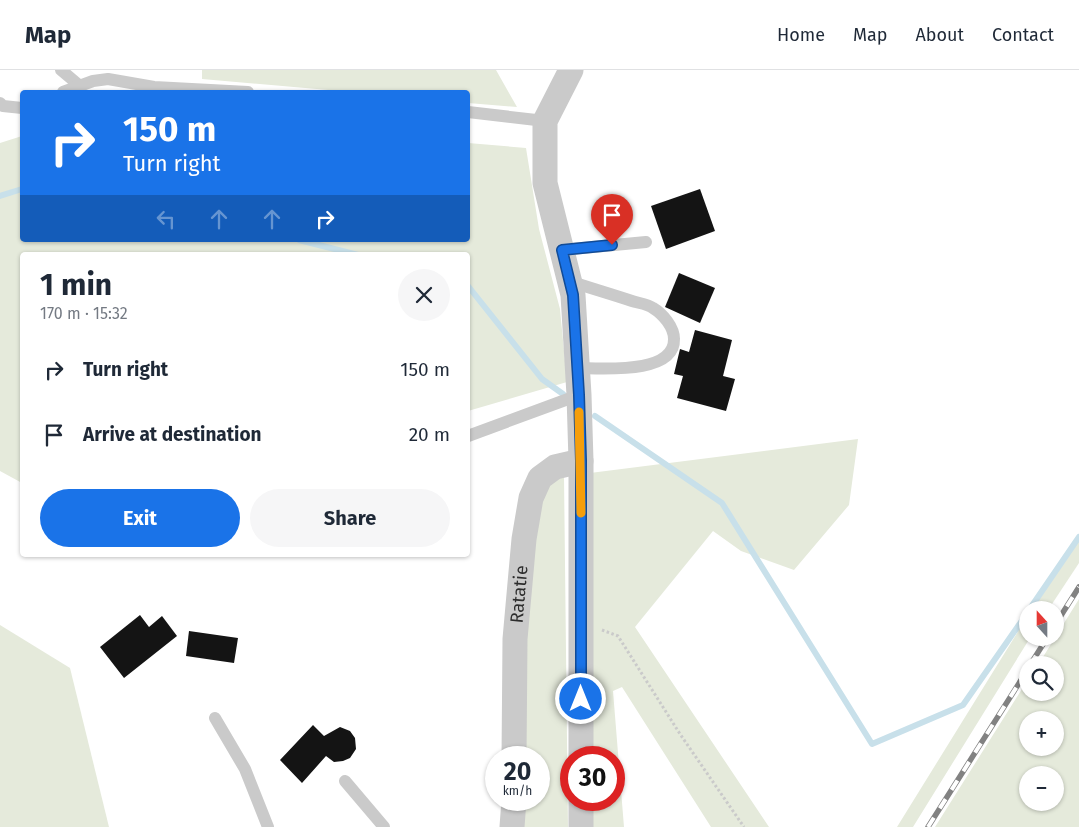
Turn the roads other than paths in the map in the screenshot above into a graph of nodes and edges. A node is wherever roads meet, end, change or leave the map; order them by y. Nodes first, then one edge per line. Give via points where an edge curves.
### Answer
1 (60, 70) edge
2 (571, 70) edge
3 (80, 86) junction
4 (69, 90) edge
5 (210, 90) edge
6 (0, 103) edge
7 (20, 108) edge
8 (470, 112) edge
9 (545, 121) junction
10 (646, 242) dead end
11 (562, 250) junction
12 (569, 281) junction
13 (577, 368) junction
14 (579, 395) junction
15 (470, 435) edge
16 (581, 461) junction
17 (214, 718) dead end
18 (514, 746) edge
19 (581, 746) edge
20 (345, 781) dead end
21 (513, 811) edge
22 (581, 811) edge
23 (268, 827) edge
24 (384, 827) edge
25 (512, 827) edge
26 (581, 827) edge

1 - 3 lane
2 - 9 street
3 - 4 lane
3 - 5 lane via 108,79 154,87
6 - 7 lane
8 - 9 lane
9 - 11 street via 545,183
10 - 11 lane
11 - 12 street
12 - 13 street via 573,295
12 - 13 lane via 653,308 671,326 675,337 674,346 655,363 635,367
13 - 14 street
14 - 15 lane
14 - 16 street
16 - 18 street, Ratatie via 555,467 548,472 540,478 531,498 515,639
16 - 19 street
17 - 23 lane via 244,769
20 - 24 lane
21 - 25 street
22 - 26 street

